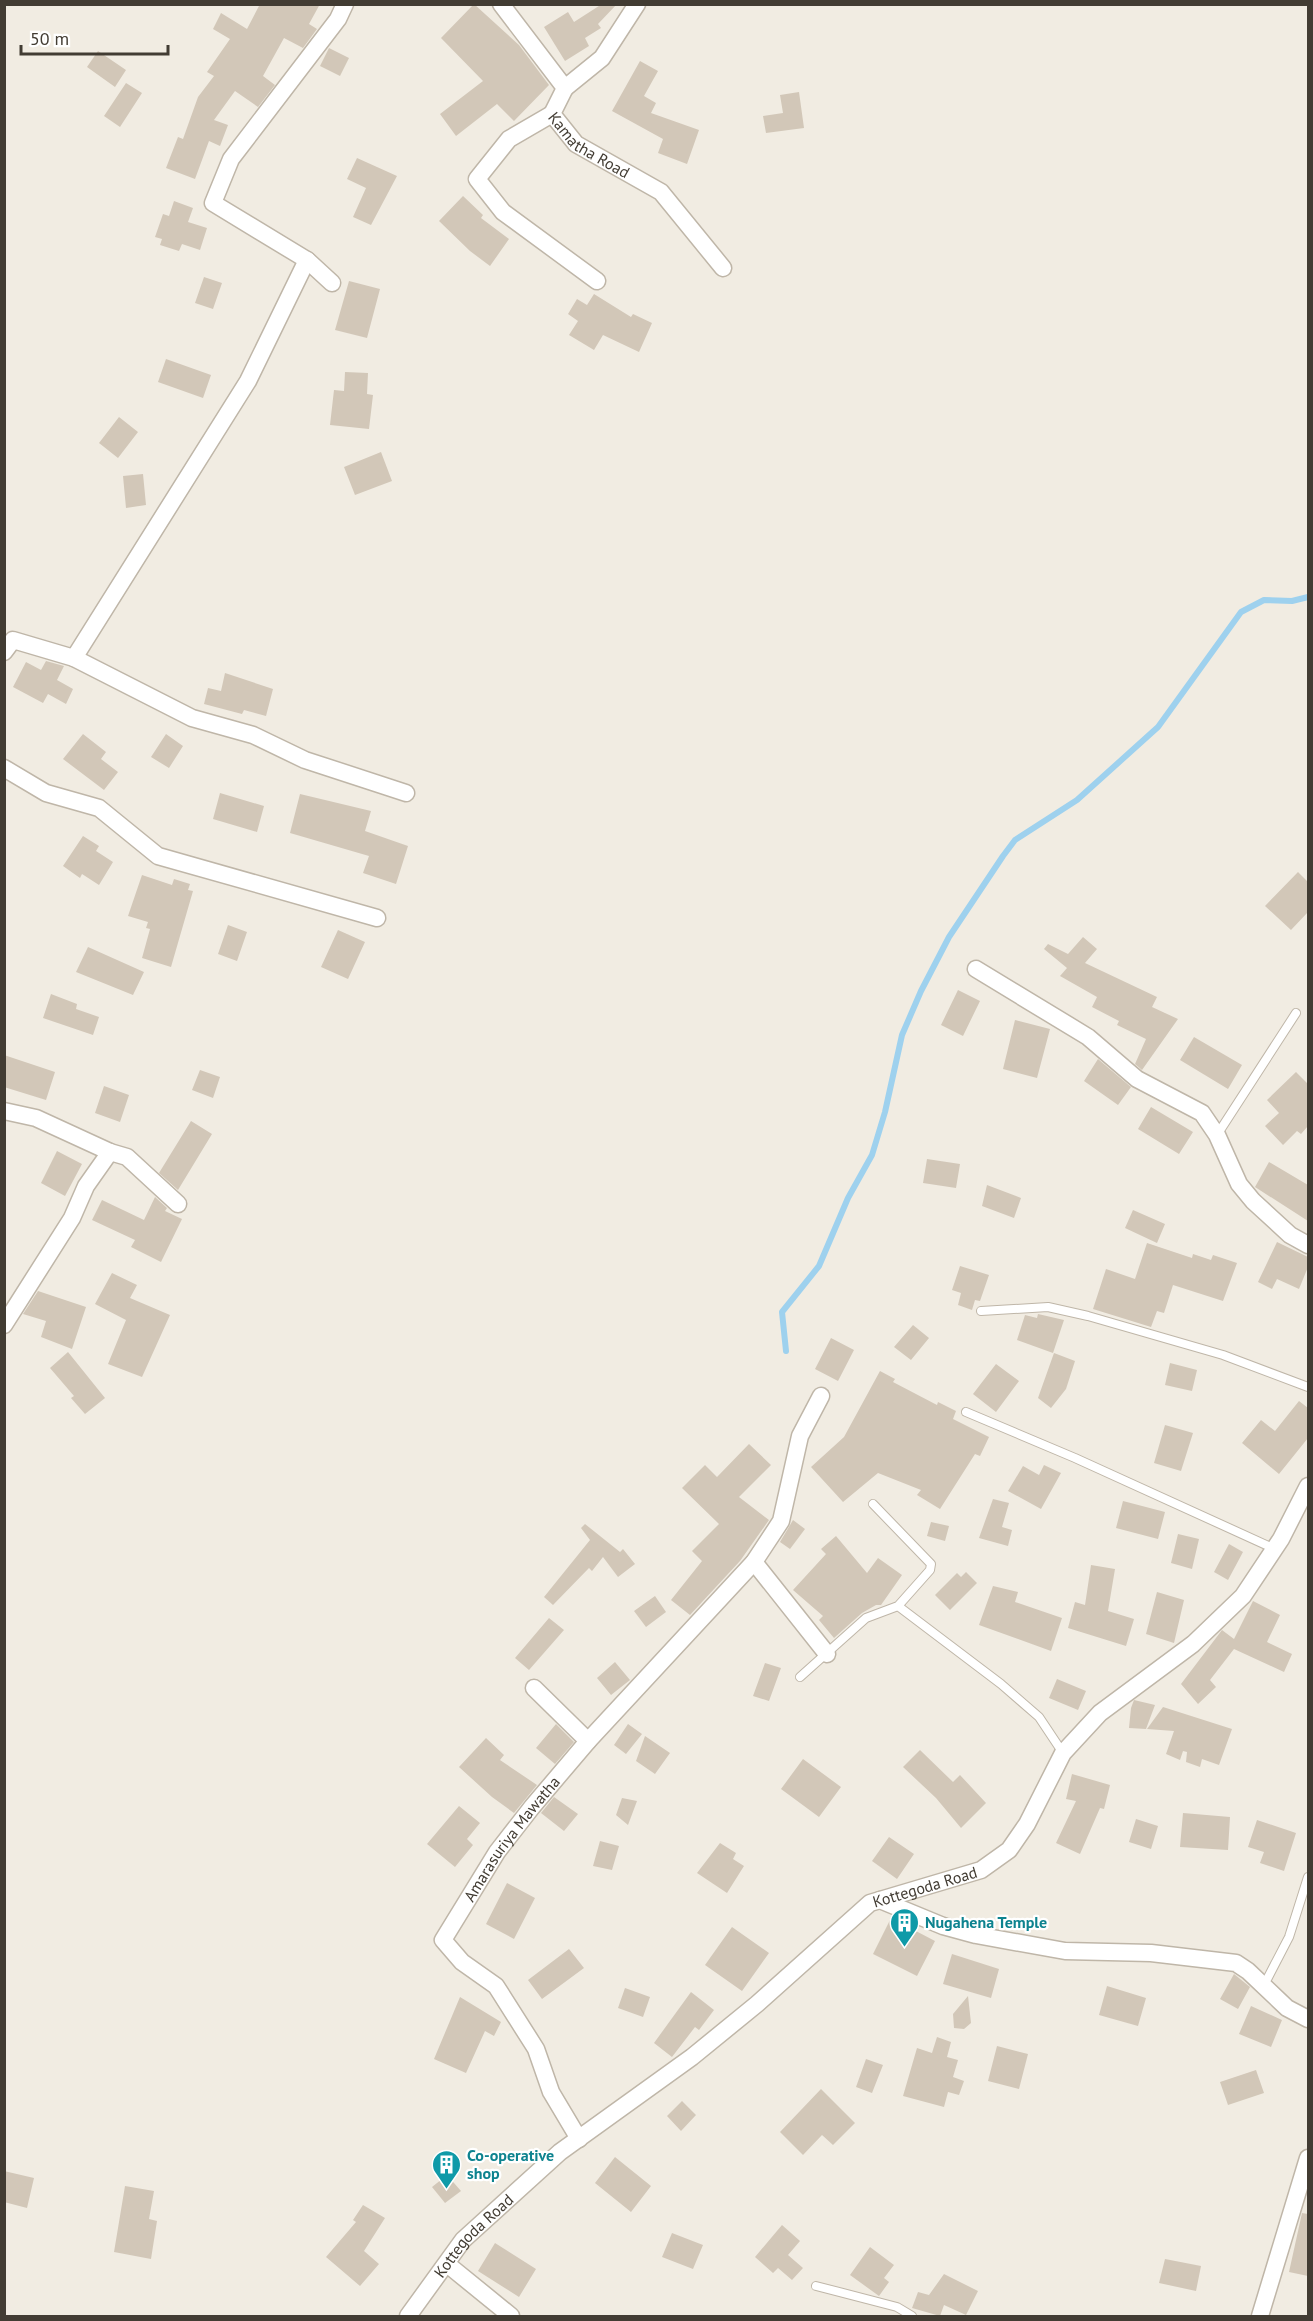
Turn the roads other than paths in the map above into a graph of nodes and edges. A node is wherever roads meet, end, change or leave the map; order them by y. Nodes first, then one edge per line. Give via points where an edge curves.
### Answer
1 (345, 4) edge
2 (501, 4) edge
3 (637, 4) edge
4 (565, 88) junction
5 (552, 114) junction
6 (307, 260) junction
7 (723, 268) dead end
8 (597, 281) dead end
9 (332, 283) dead end
10 (7, 642) edge
11 (74, 658) junction
12 (4, 768) edge
13 (406, 793) dead end
14 (377, 918) dead end
15 (976, 969) dead end
16 (1296, 1012) dead end
17 (4, 1111) edge
18 (1217, 1135) junction
19 (110, 1152) junction
20 (178, 1204) dead end
21 (1308, 1245) edge
22 (981, 1311) dead end
23 (4, 1325) edge
24 (1308, 1387) edge
25 (821, 1396) dead end
26 (966, 1412) dead end
27 (1308, 1486) edge
28 (873, 1504) dead end
29 (1275, 1549) junction
30 (754, 1563) junction
31 (898, 1606) junction
32 (827, 1654) junction
33 (800, 1677) dead end
34 (534, 1688) dead end
35 (588, 1741) junction
36 (1063, 1753) junction
37 (1308, 1877) edge
38 (880, 1900) junction
39 (1263, 1988) junction
40 (1308, 2019) edge
41 (579, 2139) junction
42 (1308, 2158) edge
43 (447, 2265) junction
44 (816, 2286) dead end
45 (408, 2316) edge
46 (511, 2316) edge
47 (912, 2316) edge
48 (1260, 2316) edge

1 - 6 street via 338,19 231,159 213,203
2 - 4 street, Kamatha Road
3 - 4 street via 602,58
4 - 5 street, Kamatha Road
5 - 7 street, Kamatha Road via 576,144 661,192
5 - 8 street via 509,139 477,179 503,212
6 - 9 street
6 - 11 street via 248,381
10 - 11 street
11 - 13 street via 192,718 253,735 305,760
12 - 14 street via 46,793 99,808 158,856
15 - 18 street via 1088,1037 1137,1079 1202,1113
16 - 18 lane
17 - 19 street via 36,1118
18 - 21 street via 1239,1184 1253,1201 1290,1235
19 - 20 street via 127,1157
19 - 23 street
22 - 24 lane via 1048,1307 1088,1316 1223,1355
25 - 30 street, Amarasuriya Mawatha via 800,1436 781,1521
26 - 29 lane
27 - 29 street, Kottegoda Road
28 - 31 lane via 930,1564 930,1570
29 - 36 street, Kottegoda Road via 1243,1596 1210,1630 1100,1713
30 - 32 street
30 - 35 street, Amarasuriya Mawatha
31 - 32 lane via 866,1618
31 - 36 lane via 1039,1717
32 - 33 lane
34 - 35 street
35 - 41 street, Amarasuriya Mawatha via 497,1852 443,1940 462,1962 496,1986 536,2049 551,2092
36 - 38 street, Kottegoda Road via 1027,1824 1009,1850 981,1870
37 - 39 lane via 1289,1937
38 - 39 street via 943,1926 1065,1951 1151,1953 1236,1963
38 - 41 street, Kottegoda Road via 870,1903 692,2057
39 - 40 street
41 - 43 street, Kottegoda Road via 463,2240
42 - 48 street
43 - 45 street, Kottegoda Road
43 - 46 street
44 - 47 lane via 897,2307

